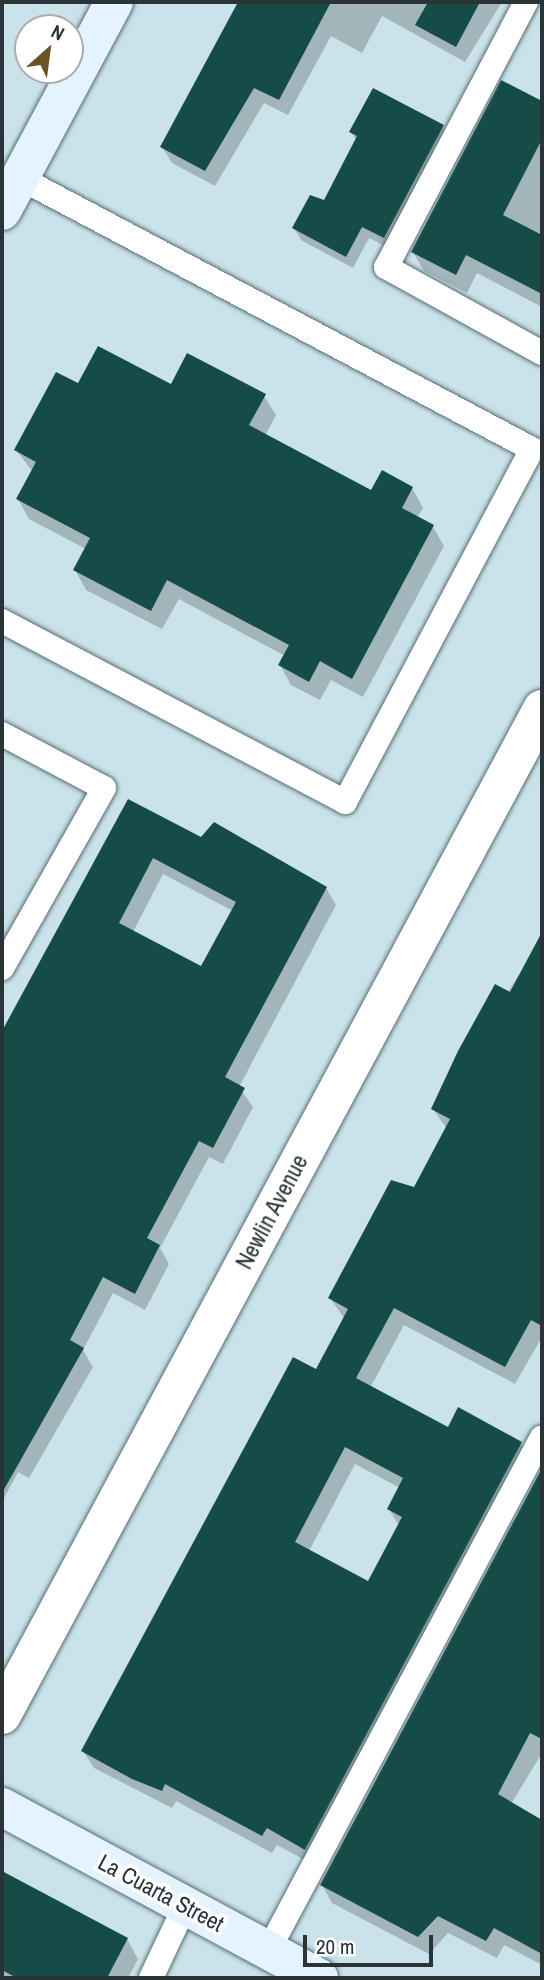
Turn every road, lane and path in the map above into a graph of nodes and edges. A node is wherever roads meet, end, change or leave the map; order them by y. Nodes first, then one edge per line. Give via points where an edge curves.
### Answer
1 (114, 2) edge
2 (526, 2) edge
3 (11, 194) edge
4 (542, 353) edge
5 (2, 621) edge
6 (542, 709) edge
7 (2, 734) edge
8 (2, 968) edge
9 (542, 1437) edge
10 (2, 1714) edge
11 (2, 1807) edge
12 (185, 1906) junction
13 (268, 1951) junction
14 (152, 1978) edge
15 (319, 1978) edge

1 - 3 street
2 - 4 lane via 386,267
3 - 5 lane via 532,449 345,802
6 - 10 street, Newlin Avenue
7 - 8 lane via 104,788
9 - 13 lane
11 - 12 street, La Cuarta Street
12 - 13 street, La Cuarta Street
12 - 14 lane
13 - 15 street, La Cuarta Street

